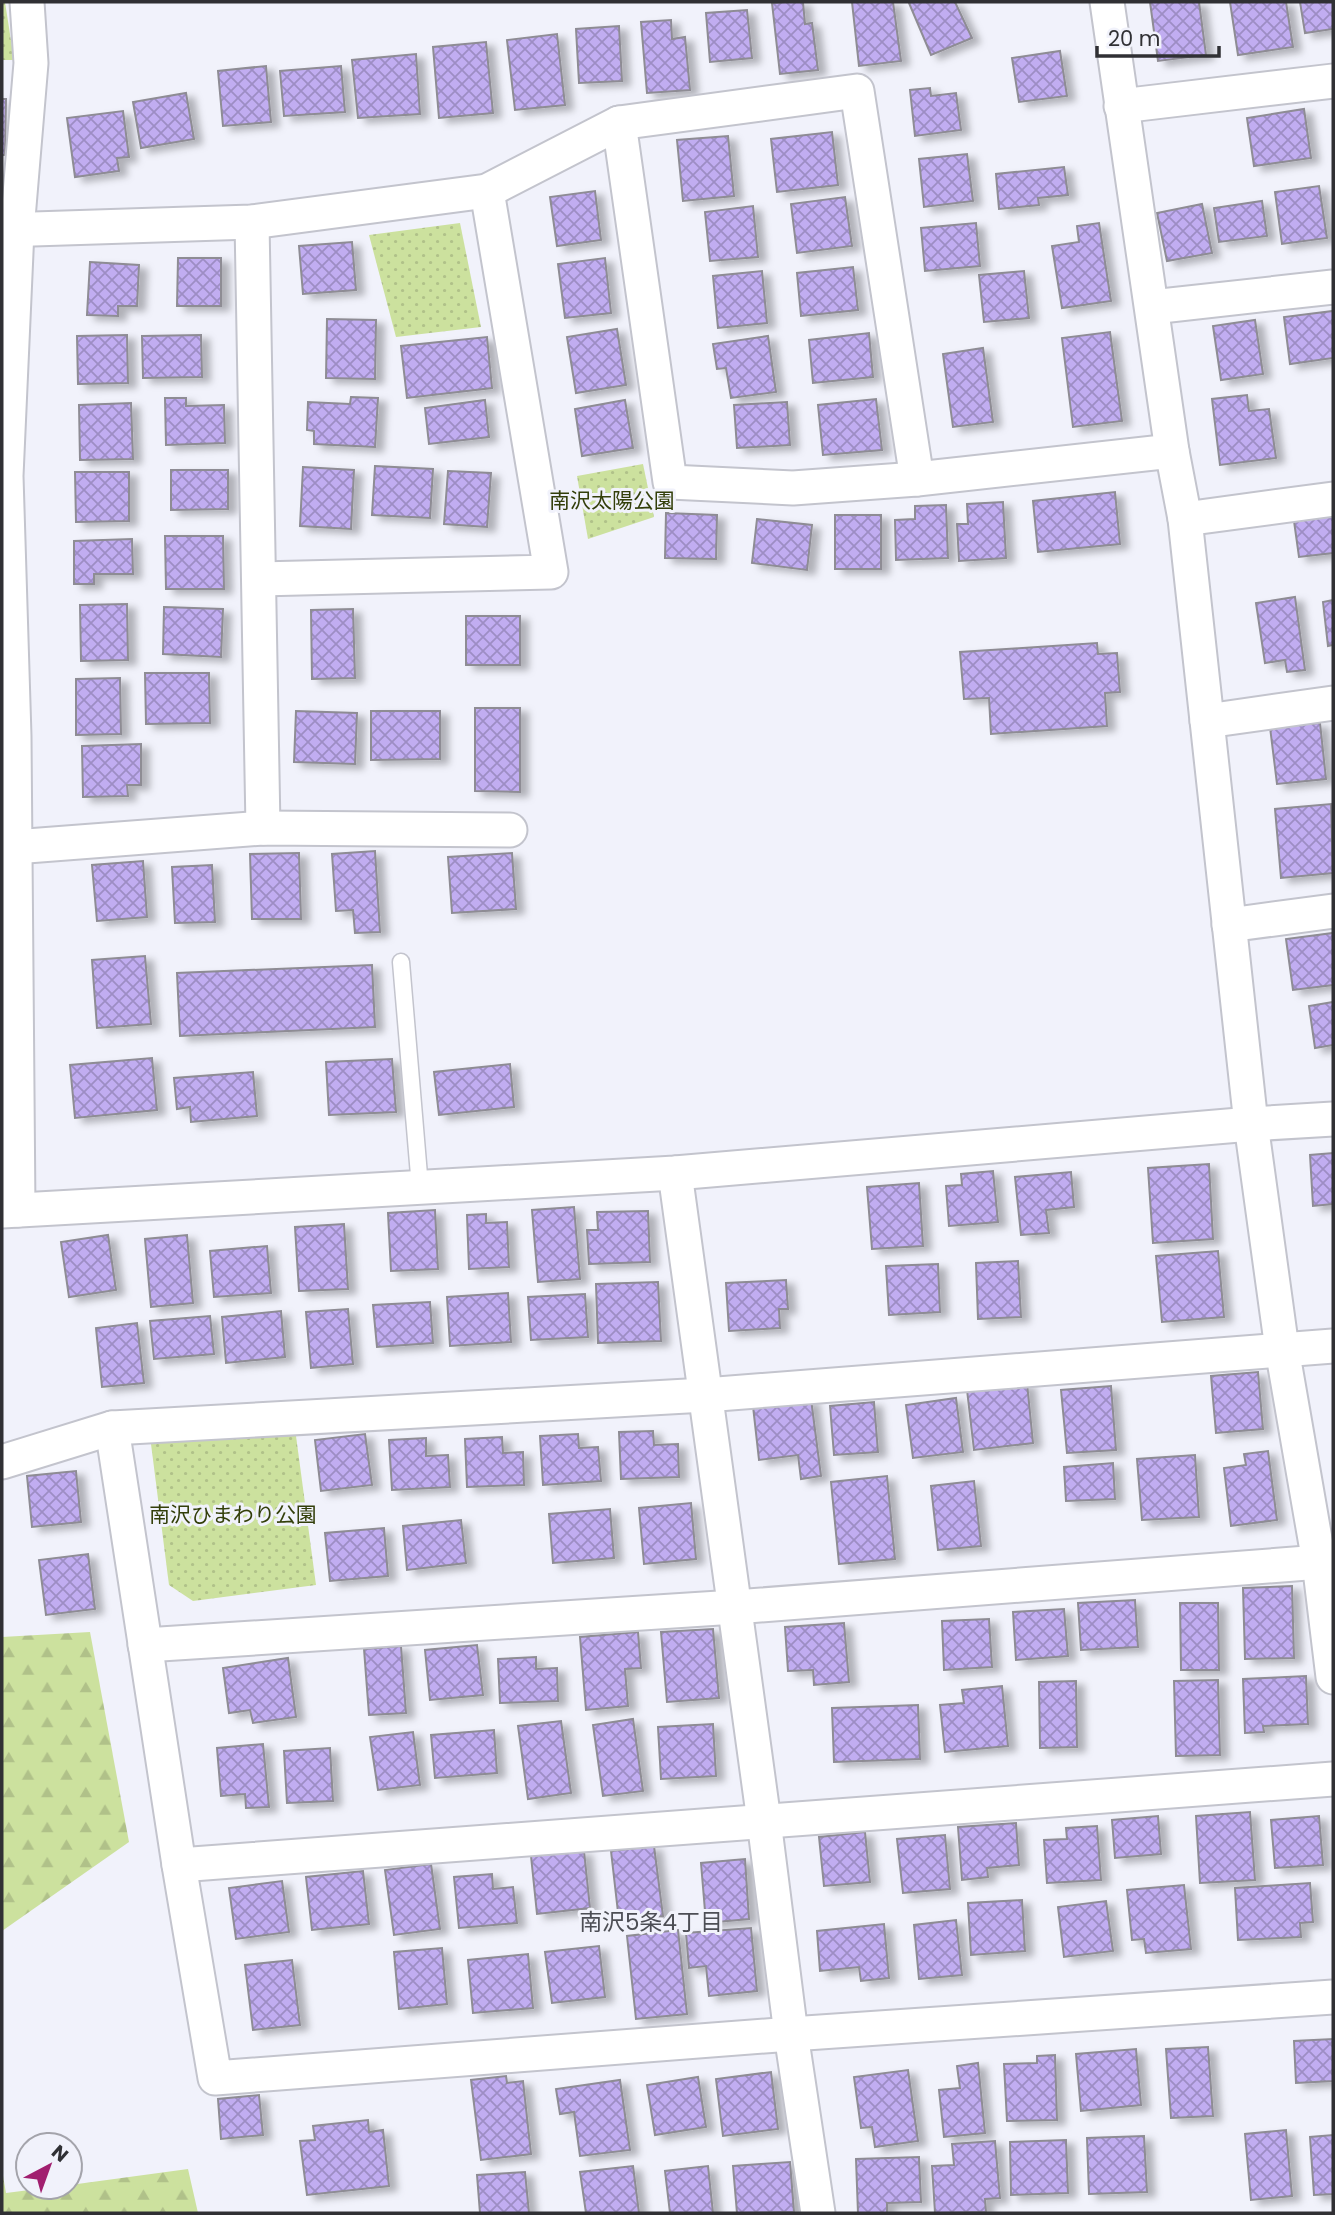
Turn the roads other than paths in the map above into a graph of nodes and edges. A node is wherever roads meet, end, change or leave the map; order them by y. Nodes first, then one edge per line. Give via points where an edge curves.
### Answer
1 (27, 2) edge
2 (1107, 2) edge
3 (1333, 81) edge
4 (1121, 106) junction
5 (620, 123) junction
6 (487, 191) junction
7 (252, 222) junction
8 (9, 230) edge
9 (1333, 287) edge
10 (1152, 307) junction
11 (1172, 451) junction
12 (4, 476) edge
13 (916, 479) junction
14 (1333, 499) edge
15 (1185, 519) junction
16 (259, 579) junction
17 (1333, 703) edge
18 (1207, 721) junction
19 (8, 736) edge
20 (263, 828) junction
21 (510, 830) dead end
22 (15, 847) junction
23 (1333, 911) edge
24 (1229, 925) junction
25 (401, 962) dead end
26 (9, 972) edge
27 (1333, 1119) edge
28 (1251, 1124) junction
29 (675, 1173) junction
30 (421, 1187) junction
31 (10, 1211) edge
32 (1333, 1346) edge
33 (1282, 1349) junction
34 (705, 1395) junction
35 (113, 1428) junction
36 (2, 1462) edge
37 (1326, 1562) edge
38 (735, 1607) junction
39 (145, 1645) junction
40 (1333, 1677) edge
41 (1333, 1779) edge
42 (764, 1821) junction
43 (179, 1865) junction
44 (1333, 1997) edge
45 (791, 2034) junction
46 (818, 2213) edge

1 - 8 street via 31,63
2 - 4 street
3 - 4 street
4 - 10 street
5 - 6 street
5 - 13 street via 670,482 793,488
5 - 13 street via 858,92
6 - 7 street
6 - 16 street via 551,572
7 - 8 street
7 - 16 street
8 - 12 street
9 - 10 street
10 - 11 street
11 - 13 street
11 - 15 street
12 - 19 street
14 - 15 street
15 - 18 street
16 - 20 street
17 - 18 street
18 - 24 street
19 - 22 street
20 - 21 street
20 - 22 street
22 - 26 street
23 - 24 street
24 - 28 street
25 - 30 lane
26 - 31 street
27 - 28 street
28 - 29 street
28 - 33 street
29 - 30 street
29 - 34 street
30 - 31 street
32 - 33 street
33 - 34 street
33 - 37 street
34 - 35 street
34 - 38 street
35 - 36 street
35 - 39 street
37 - 38 street
37 - 40 street
38 - 39 street
38 - 42 street
39 - 43 street
41 - 42 street
42 - 43 street
42 - 45 street
43 - 45 street via 215,2078
44 - 45 street
45 - 46 street

